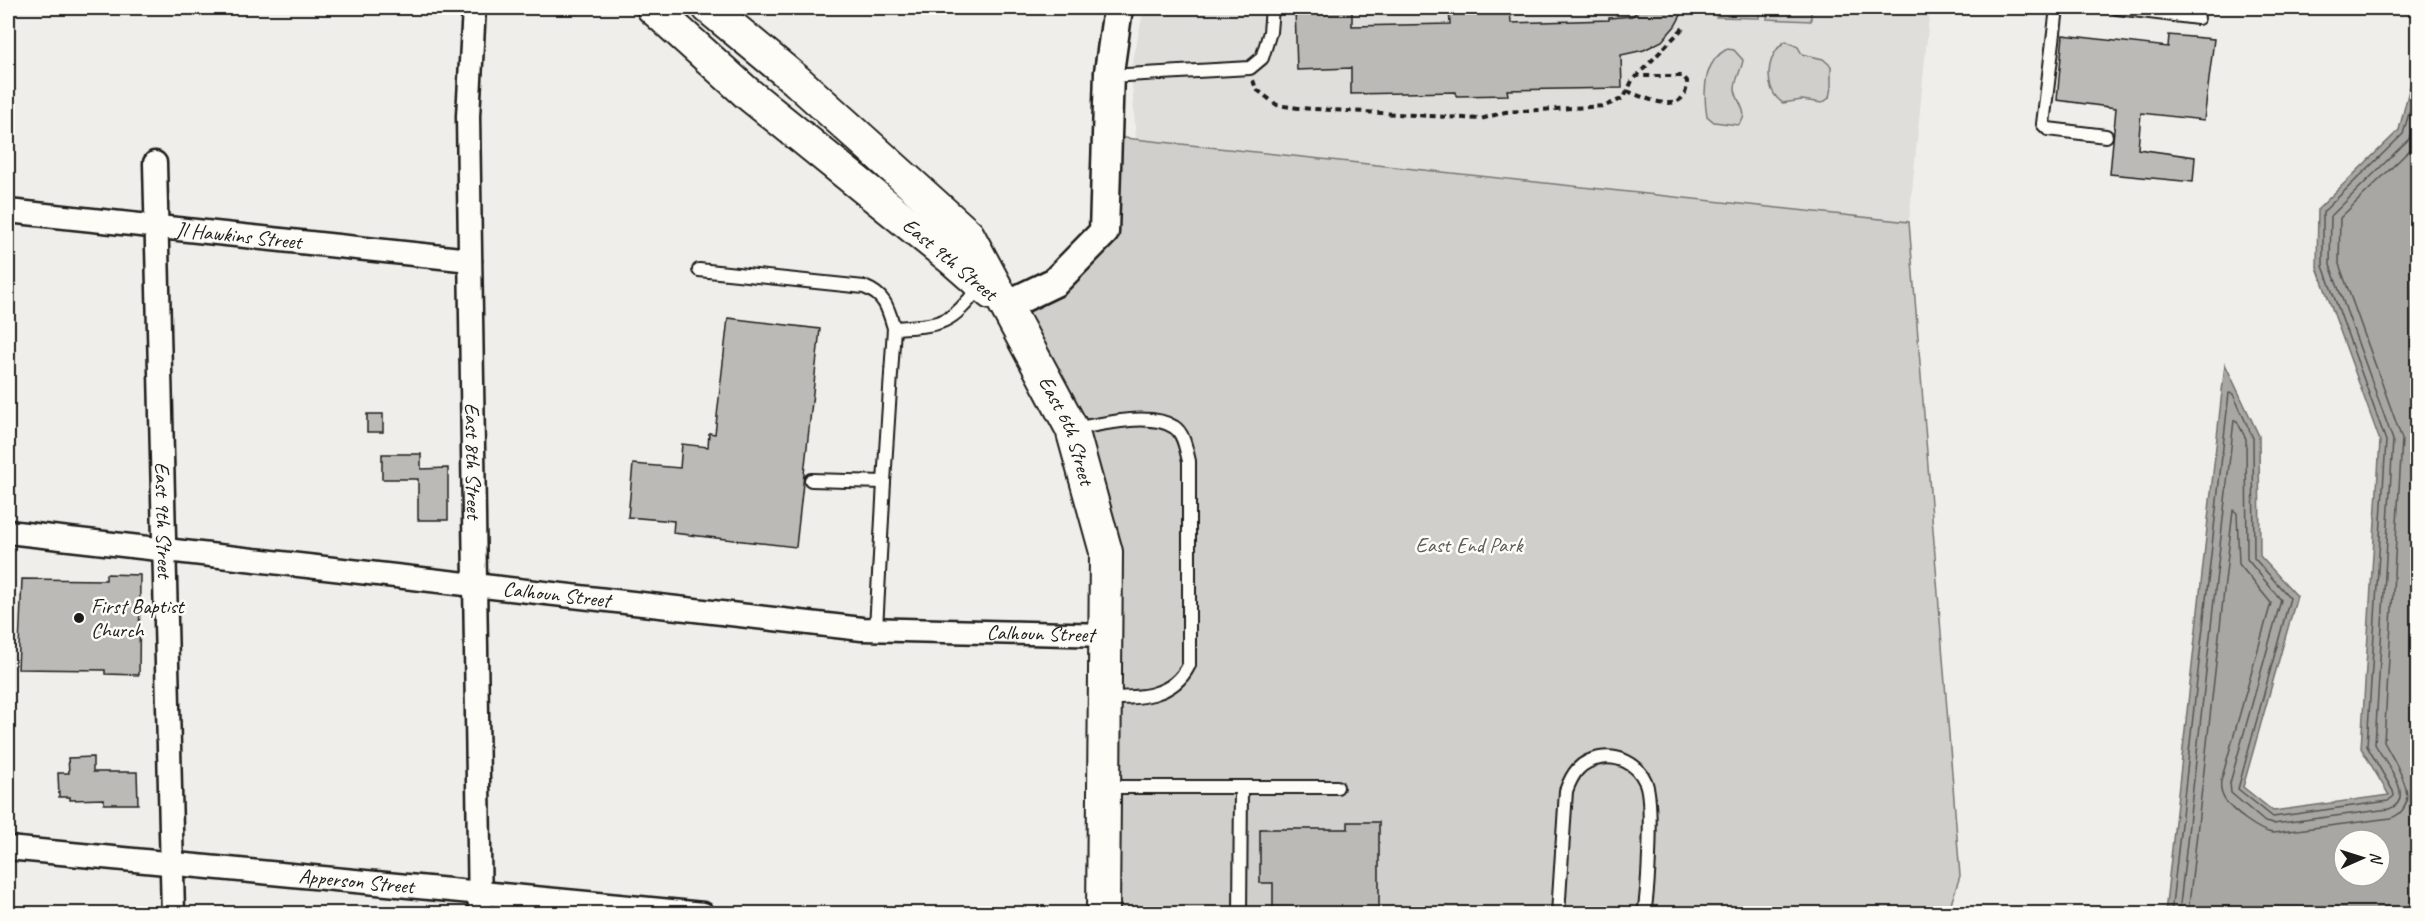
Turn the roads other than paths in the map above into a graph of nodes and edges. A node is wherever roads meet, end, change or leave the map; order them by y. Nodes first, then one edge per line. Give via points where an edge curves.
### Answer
1 (474, 8) edge
2 (652, 8) edge
3 (709, 8) edge
4 (1118, 8) edge
5 (1272, 8) edge
6 (2057, 8) edge
7 (2112, 8) edge
8 (2117, 8) edge
9 (2198, 18) dead end
10 (1108, 76) junction
11 (2106, 136) dead end
12 (155, 162) dead end
13 (8, 211) edge
14 (157, 227) junction
15 (470, 260) junction
16 (699, 270) dead end
17 (981, 285) junction
18 (1005, 306) junction
19 (894, 328) junction
20 (1072, 429) junction
21 (811, 480) dead end
22 (884, 482) junction
23 (8, 532) edge
24 (164, 549) junction
25 (475, 585) junction
26 (876, 629) junction
27 (1107, 635) junction
28 (1106, 698) junction
29 (1105, 787) junction
30 (1241, 787) junction
31 (1337, 787) dead end
32 (8, 848) edge
33 (172, 863) junction
34 (480, 903) edge
35 (173, 914) edge
36 (703, 914) edge
37 (1103, 914) edge
38 (1240, 914) edge
39 (1558, 914) edge
40 (1644, 914) edge

1 - 15 street, East 8th Street via 468,116
2 - 17 main road, East 9th Street via 747,93
3 - 18 main road, East 9th Street via 796,80 968,235
4 - 10 street
5 - 10 lane via 1262,58 1250,68
6 - 11 lane via 2043,124 2048,129
7 - 8 lane
8 - 9 lane
10 - 18 street via 1104,232 1055,282
12 - 14 street, East 9th Street
13 - 14 street, Jl Hawkins Street
14 - 15 street, Jl Hawkins Street
14 - 24 street, East 9th Street
15 - 25 street, East 8th Street
16 - 19 lane via 864,287 884,299
17 - 18 main road, East 9th Street
17 - 19 lane via 950,319 935,325
18 - 20 main road, East 6th Street
19 - 22 lane
20 - 27 main road, East 6th Street via 1106,552
20 - 28 lane via 1158,420 1176,427 1189,461 1188,665 1184,676 1159,693 1140,698
21 - 22 lane
22 - 26 lane
23 - 24 street, Calhoun Street
24 - 25 street, Calhoun Street
24 - 33 street, East 9th Street
25 - 26 street, Calhoun Street
25 - 34 street, East 8th Street
26 - 27 street, Calhoun Street
27 - 28 main road, East 6th Street
28 - 29 main road, East 6th Street
29 - 30 lane
29 - 37 main road, East 6th Street
30 - 31 lane
30 - 38 lane
32 - 33 street, Apperson Street
33 - 34 street, Apperson Street
33 - 35 street, East 9th Street
34 - 36 street, Apperson Street
39 - 40 lane via 1566,791 1572,775 1583,764 1612,757 1639,770 1649,792

